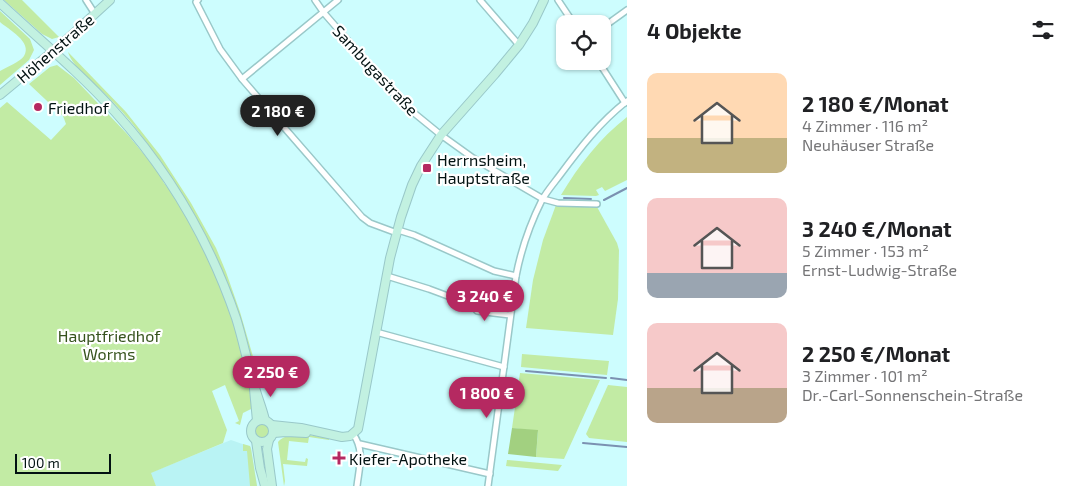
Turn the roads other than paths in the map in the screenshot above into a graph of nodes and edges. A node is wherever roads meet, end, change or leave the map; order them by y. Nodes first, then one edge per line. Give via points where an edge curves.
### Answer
1 (86, 0) edge
2 (110, 0) edge
3 (315, 0) edge
4 (338, 0) edge
5 (480, 0) edge
6 (544, 0) edge
7 (558, 0) edge
8 (197, 1) edge
9 (0, 3) edge
10 (627, 10) edge
11 (324, 12) junction
12 (95, 14) junction
13 (568, 15) edge
14 (611, 22) edge
15 (518, 45) junction
16 (53, 51) junction
17 (604, 70) edge
18 (242, 79) junction
19 (0, 95) edge
20 (626, 102) edge
21 (441, 135) junction
22 (543, 199) junction
23 (597, 204) dead end
24 (398, 232) junction
25 (386, 276) junction
26 (516, 276) junction
27 (510, 315) junction
28 (376, 332) junction
29 (504, 367) junction
30 (254, 385) junction
31 (257, 421) junction
32 (269, 422) junction
33 (316, 432) junction
34 (353, 434) junction
35 (271, 437) junction
36 (256, 441) junction
37 (360, 444) junction
38 (490, 474) junction
39 (265, 486) edge
40 (272, 486) edge
41 (357, 486) edge
42 (488, 486) edge

1 - 12 street
2 - 12 street, Höhenstraße
3 - 11 street, Sambugastraße
4 - 11 street
5 - 15 street
6 - 15 street
7 - 13 street
8 - 18 street via 216,42
9 - 16 street
10 - 14 street
11 - 18 street
11 - 21 street, Sambugastraße via 403,104
12 - 16 street, Höhenstraße
15 - 21 street
16 - 19 street, Höhenstraße
16 - 30 street via 126,124 186,207 232,307
17 - 20 street
18 - 24 street via 362,217
20 - 22 street via 591,134
21 - 22 street, Sambugastraße
21 - 24 street via 412,185
22 - 23 street, Sambugastraße via 558,203
22 - 26 street via 520,257
24 - 25 street
24 - 26 street via 414,235 494,271
25 - 27 street via 472,305 477,311
25 - 28 street
26 - 27 street
27 - 29 street
28 - 29 street
28 - 34 street via 358,429
29 - 38 street
30 - 31 street
30 - 32 street
31 - 32 street
31 - 36 street via 251,428
32 - 33 street
32 - 35 street
33 - 34 street via 342,437
33 - 35 street
34 - 37 street
35 - 36 street
35 - 40 street via 267,449
36 - 39 street
37 - 38 street
37 - 41 street
38 - 42 street

